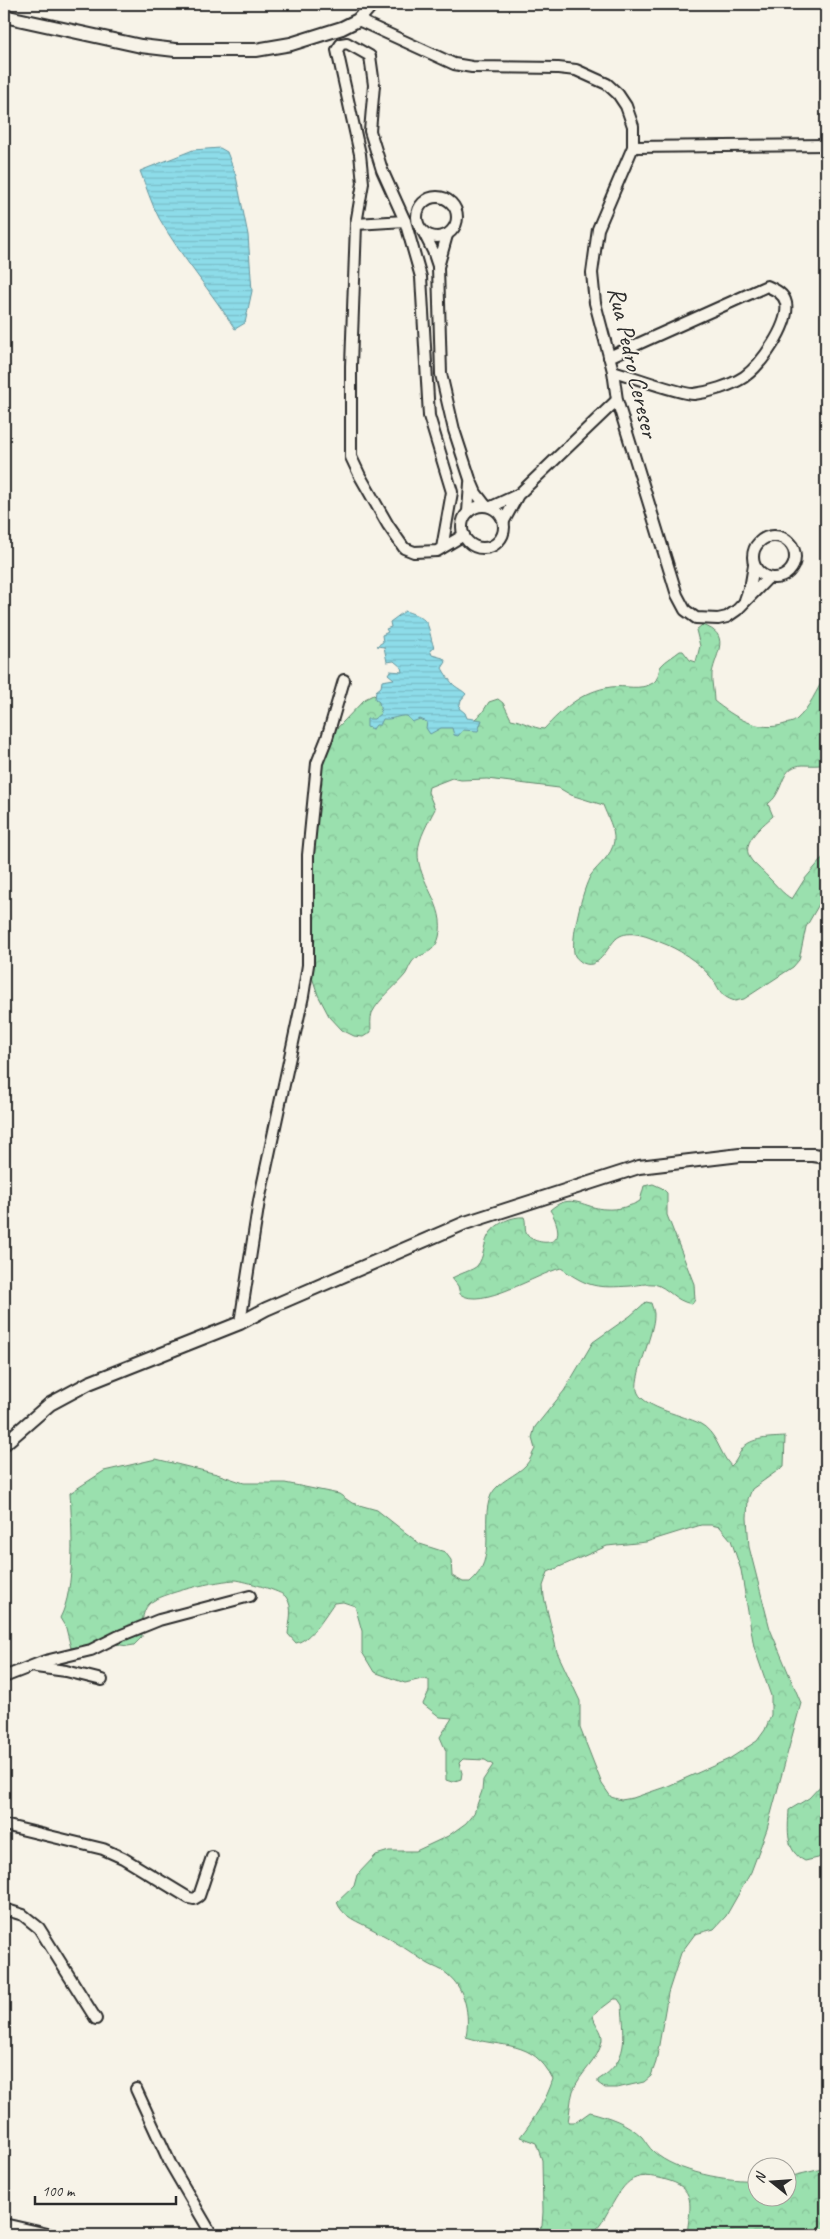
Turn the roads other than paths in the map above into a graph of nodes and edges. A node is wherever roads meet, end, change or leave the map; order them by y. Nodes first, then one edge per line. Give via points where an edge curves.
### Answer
1 (372, 4) edge
2 (4, 16) edge
3 (358, 20) junction
4 (826, 145) edge
5 (633, 147) junction
6 (405, 221) junction
7 (356, 224) junction
8 (423, 233) junction
9 (446, 235) junction
10 (438, 267) junction
11 (609, 356) junction
12 (613, 371) junction
13 (617, 400) junction
14 (470, 479) junction
15 (518, 495) junction
16 (488, 506) junction
17 (468, 512) junction
18 (504, 521) junction
19 (464, 535) junction
20 (442, 548) junction
21 (754, 565) junction
22 (768, 578) junction
23 (745, 601) junction
24 (344, 680) dead end
25 (826, 1158) edge
26 (240, 1323) junction
27 (4, 1444) edge
28 (250, 1596) dead end
29 (30, 1667) junction
30 (4, 1677) edge
31 (102, 1680) dead end
32 (4, 1825) edge
33 (212, 1857) dead end
34 (4, 1909) edge
35 (96, 2019) dead end
36 (136, 2089) dead end
37 (4, 2224) edge
38 (52, 2235) edge
39 (212, 2235) edge

1 - 3 street
2 - 3 street via 141,46 175,50 256,50 291,44
3 - 5 street, Rua Pedro Cereser via 454,64 558,68 590,75 612,89 626,106 633,126
4 - 5 street
5 - 11 street, Rua Pedro Cereser via 598,229 594,253 595,303
6 - 7 street
6 - 7 street via 382,170 370,131 374,85 370,56 347,43 336,50 360,154 363,183
6 - 20 street via 421,277 429,416 452,492
7 - 20 street via 351,457 404,548 426,552
8 - 9 street via 439,238
8 - 9 street via 416,218 418,210 427,199 441,197 454,206 457,214 453,230
8 - 10 street
9 - 10 street
10 - 14 street via 442,374 454,430
11 - 12 street, Rua Pedro Cereser
11 - 12 street via 767,286 782,294 786,304 785,316 768,352 756,368 728,385 691,394
12 - 13 street, Rua Pedro Cereser
13 - 15 street
13 - 23 street, Rua Pedro Cereser via 685,610 696,618 718,619 727,617
14 - 16 street via 476,493
14 - 17 street
15 - 16 street
15 - 18 street
16 - 17 street
16 - 18 street via 496,510
17 - 19 street via 463,522
18 - 19 street via 499,541 487,548 474,546
19 - 20 street
21 - 22 street
21 - 22 street via 754,548 761,539 778,535 788,540 795,556 793,567 780,578
21 - 23 street
22 - 23 street, Rua Pedro Cereser
24 - 26 street via 317,763 308,855 308,965 259,1201
25 - 26 street via 740,1155 639,1167 465,1223
26 - 27 street via 89,1383 50,1404
28 - 29 street via 159,1620 92,1650
29 - 30 street
29 - 31 street via 57,1669
32 - 33 street via 103,1849 194,1899 199,1896
34 - 35 street via 23,1915 39,1928
36 - 39 street via 170,2163
37 - 38 street

